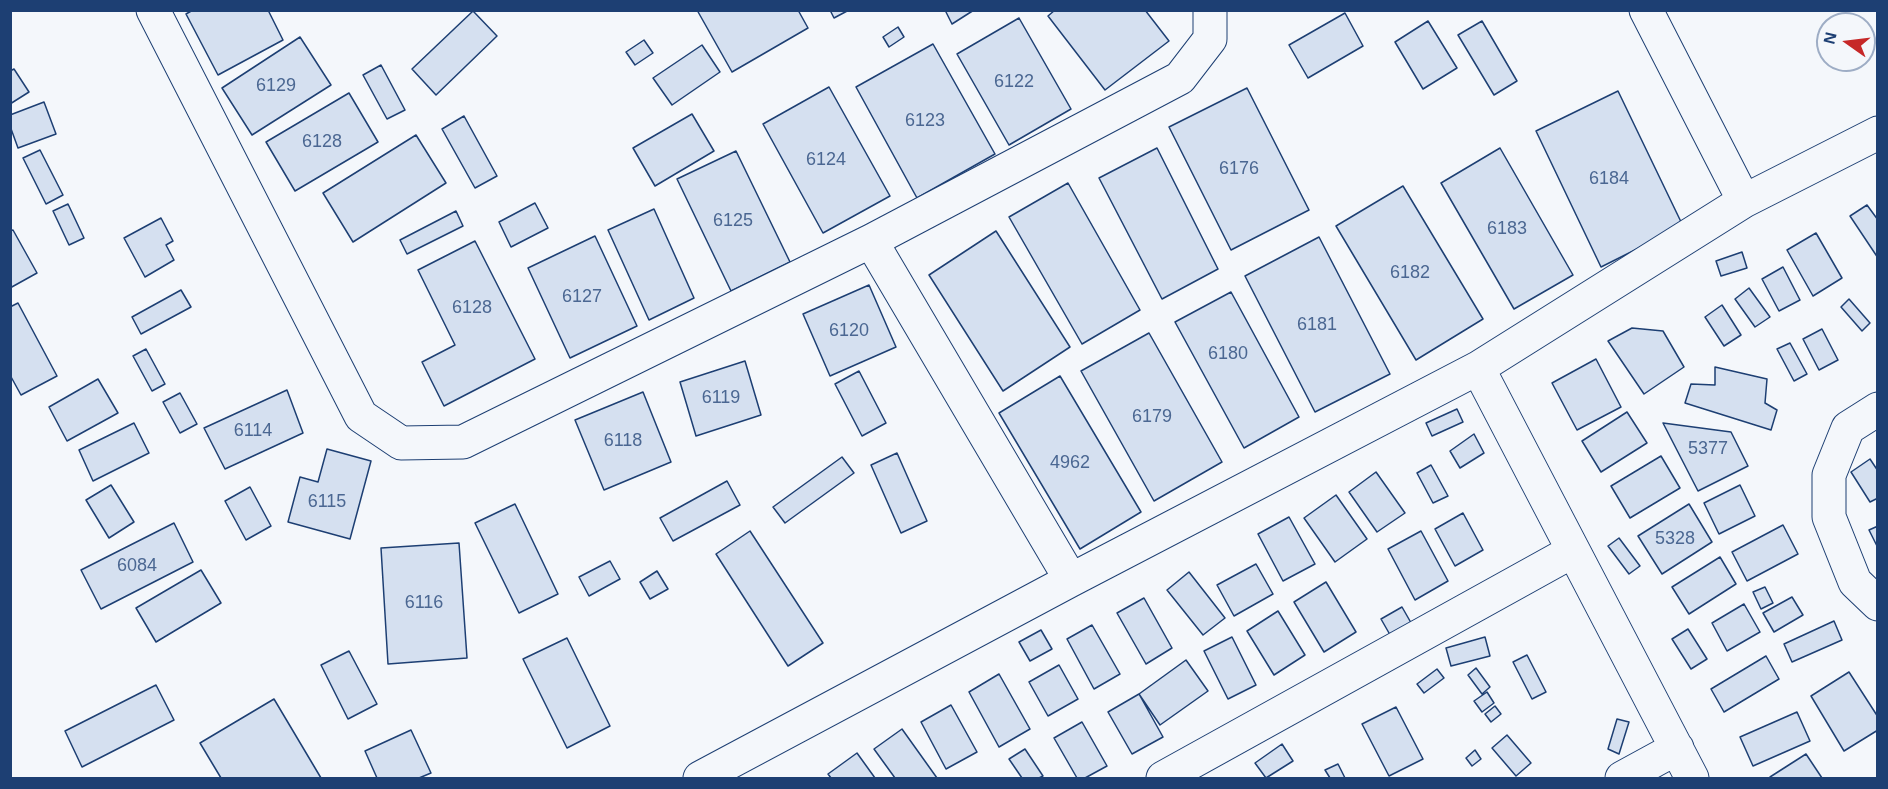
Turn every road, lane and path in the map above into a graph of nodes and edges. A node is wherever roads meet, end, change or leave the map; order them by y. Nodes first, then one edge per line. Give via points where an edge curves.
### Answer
1 (153, 10) edge
2 (1210, 10) edge
3 (1646, 10) edge
4 (1878, 133) edge
5 (1744, 201) junction
6 (871, 241) junction
7 (1478, 368) junction
8 (1878, 409) edge
9 (1573, 551) junction
10 (1071, 580) junction
11 (1878, 604) edge
12 (1677, 748) junction
13 (700, 778) edge
14 (1163, 778) edge
15 (1622, 778) edge
16 (1692, 778) edge

1 - 6 street via 361,416 401,443 463,442
2 - 6 street via 1210,39 1180,78
3 - 5 street
4 - 5 street
5 - 7 street
6 - 10 street
7 - 9 street
7 - 10 street
8 - 11 street via 1848,428 1829,475 1829,517 1855,582
9 - 12 street
9 - 14 street
10 - 13 street
12 - 15 street
12 - 16 street

